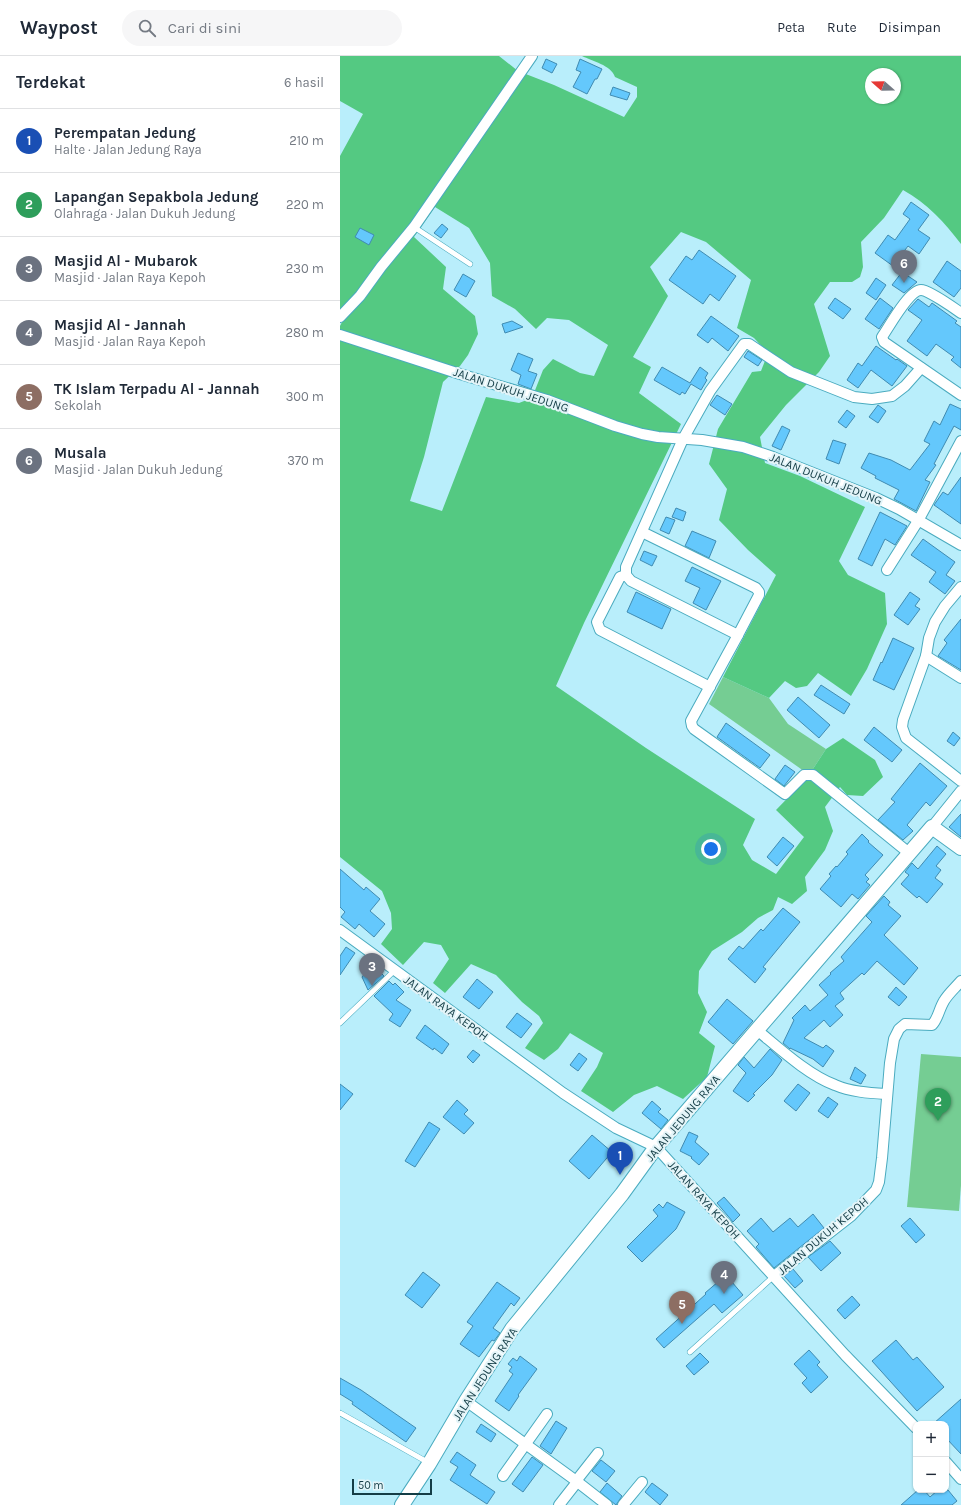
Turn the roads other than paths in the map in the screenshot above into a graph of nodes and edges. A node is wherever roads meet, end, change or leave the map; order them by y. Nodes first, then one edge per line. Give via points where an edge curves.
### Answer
1 (532, 56) edge
2 (414, 227) junction
3 (470, 264) dead end
4 (961, 313) edge
5 (340, 318) edge
6 (340, 335) edge
7 (921, 368) junction
8 (961, 395) edge
9 (683, 439) junction
10 (961, 441) edge
11 (918, 521) junction
12 (642, 532) junction
13 (961, 545) edge
14 (888, 570) dead end
15 (626, 575) junction
16 (961, 587) edge
17 (738, 635) junction
18 (926, 656) junction
19 (961, 678) edge
20 (710, 687) junction
21 (961, 781) edge
22 (961, 791) edge
23 (932, 827) junction
24 (961, 848) edge
25 (909, 853) junction
26 (340, 930) edge
27 (394, 971) junction
28 (961, 981) edge
29 (340, 1023) edge
30 (757, 1030) junction
31 (887, 1094) junction
32 (656, 1147) junction
33 (774, 1276) junction
34 (690, 1352) dead end
35 (466, 1401) junction
36 (340, 1413) edge
37 (547, 1414) dead end
38 (913, 1425) edge
39 (526, 1445) junction
40 (598, 1453) dead end
41 (429, 1464) junction
42 (949, 1465) edge
43 (503, 1476) dead end
44 (961, 1479) edge
45 (577, 1482) junction
46 (642, 1482) dead end
47 (402, 1505) edge
48 (559, 1505) edge
49 (606, 1505) edge
50 (623, 1505) edge

1 - 2 street
2 - 3 lane
2 - 5 street
4 - 7 street via 924,291 920,290 909,297 882,340
6 - 9 street, JALAN DUKUH JEDUNG via 547,400 615,426 642,434
7 - 8 street
7 - 9 street via 892,396 872,399 854,397 791,372 746,343 710,391
9 - 11 street, JALAN DUKUH JEDUNG via 743,446 876,498
9 - 12 street
10 - 11 street
11 - 13 street, JALAN DUKUH JEDUNG
11 - 14 street
12 - 15 street via 626,567
12 - 17 street via 756,588 759,595
15 - 17 street via 631,581
15 - 20 street via 620,577 601,613 597,622 600,630
16 - 18 street via 935,622
17 - 20 street
18 - 19 street
18 - 21 street via 903,720 904,732 906,738
20 - 25 street via 691,721 694,729 785,794 804,775 813,775
22 - 23 street, JALAN JEDUNG RAYA
23 - 24 street
23 - 25 street, JALAN JEDUNG RAYA
25 - 30 street, JALAN JEDUNG RAYA
26 - 27 street, JALAN RAYA KEPOH
27 - 29 lane
27 - 32 street, JALAN RAYA KEPOH via 563,1093 616,1128
28 - 31 street via 944,1002 932,1025 905,1024 898,1029 894,1039
30 - 31 street via 794,1060 835,1085 857,1091
30 - 32 street, JALAN JEDUNG RAYA
31 - 33 street, JALAN DUKUH KEPOH via 879,1182 872,1195 851,1216
32 - 33 street, JALAN RAYA KEPOH
32 - 35 street, JALAN JEDUNG RAYA via 622,1194 512,1329
33 - 34 lane
33 - 38 street, JALAN RAYA KEPOH
35 - 39 street
35 - 41 street, JALAN JEDUNG RAYA
36 - 41 lane
37 - 39 street
39 - 43 street
39 - 45 street
40 - 45 street
41 - 47 street, JALAN JEDUNG RAYA
42 - 44 street
45 - 48 street
45 - 49 street
46 - 50 street

